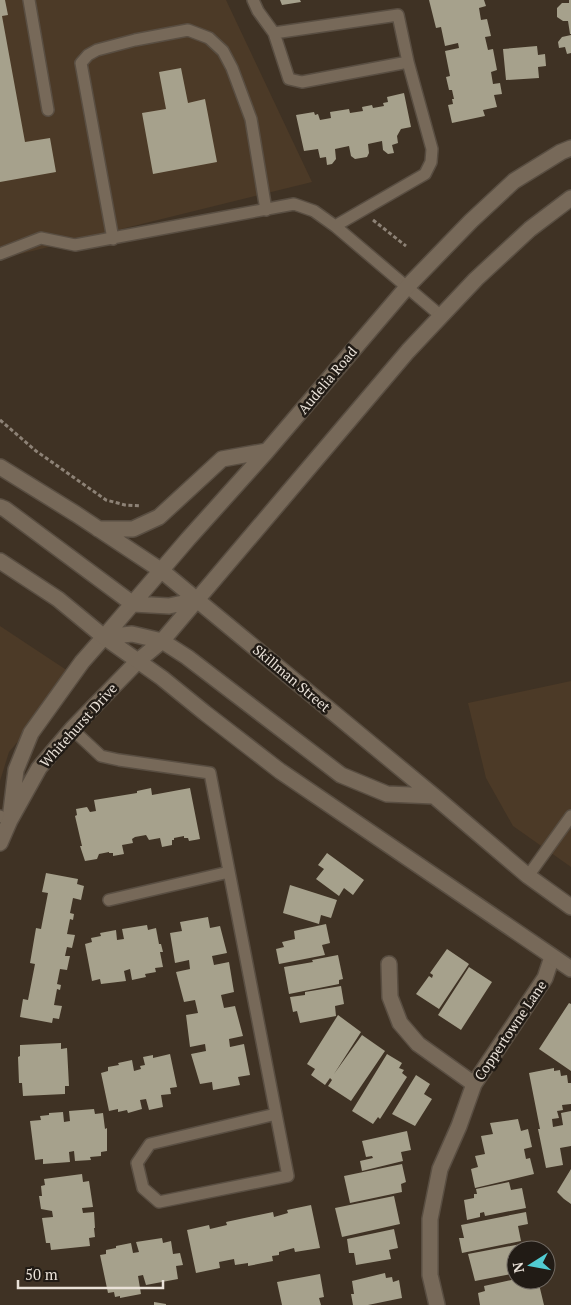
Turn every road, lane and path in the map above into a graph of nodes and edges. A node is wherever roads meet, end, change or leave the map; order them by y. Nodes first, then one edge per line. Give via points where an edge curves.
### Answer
1 (29, 0) edge
2 (253, 0) edge
3 (274, 33) junction
4 (408, 62) junction
5 (48, 110) dead end
6 (571, 148) edge
7 (571, 198) edge
8 (266, 210) junction
9 (360, 210) junction
10 (334, 226) junction
11 (113, 239) junction
12 (406, 246) dead end
13 (0, 254) edge
14 (406, 287) junction
15 (441, 316) junction
16 (0, 420) edge
17 (267, 451) junction
18 (0, 467) edge
19 (144, 506) dead end
20 (0, 507) edge
21 (98, 529) junction
22 (0, 561) edge
23 (162, 571) junction
24 (198, 600) junction
25 (133, 604) junction
26 (104, 637) junction
27 (162, 642) junction
28 (138, 661) junction
29 (72, 729) junction
30 (434, 796) junction
31 (5, 818) edge
32 (570, 822) edge
33 (0, 843) edge
34 (229, 872) junction
35 (528, 876) junction
36 (109, 900) dead end
37 (571, 906) edge
38 (552, 957) junction
39 (389, 964) dead end
40 (571, 969) edge
41 (474, 1084) junction
42 (276, 1114) junction
43 (437, 1305) edge

1 - 5 lane
2 - 3 lane
3 - 4 lane via 289,79 302,82
3 - 4 lane via 398,15
4 - 9 lane via 432,149 431,162 425,174
6 - 14 main road, Audelia Road via 514,181
7 - 15 main road via 530,229
8 - 10 lane via 294,204 314,211
8 - 11 lane
8 - 11 lane via 251,118 232,68 222,52 209,38 188,30 135,40 97,50 82,62
9 - 10 lane
9 - 12 path
10 - 14 lane
11 - 13 lane via 75,246 41,238
14 - 15 lane
14 - 17 main road, Audelia Road
15 - 24 main road
16 - 19 path via 36,451 106,500
17 - 21 main road via 222,459 159,517 133,529
17 - 23 main road, Audelia Road
18 - 21 main road, Skillman Street
20 - 25 main road
21 - 23 main road, Skillman Street
22 - 26 main road via 58,599
23 - 24 main road, Skillman Street
23 - 25 main road, Audelia Road
24 - 25 main road via 170,606
24 - 27 main road
24 - 30 main road, Skillman Street
25 - 26 main road, Audelia Road
26 - 27 main road via 132,634
26 - 28 main road
26 - 31 main road, Whitehurst Drive via 31,733 16,770
27 - 28 main road
27 - 30 main road via 188,657 341,775 387,794
28 - 29 main road, Whitehurst Drive
28 - 38 main road via 280,771
29 - 31 main road, Whitehurst Drive via 39,768
29 - 34 lane via 101,756 210,773
30 - 35 main road, Skillman Street
31 - 33 main road, Whitehurst Drive
32 - 35 lane
34 - 36 lane
34 - 42 lane
35 - 37 main road, Skillman Street
38 - 40 main road
38 - 41 main road, Coppertowne Lane via 546,978
39 - 41 main road via 390,997 400,1023 418,1044
41 - 43 main road, Coppertowne Lane via 440,1169 430,1219 430,1275
42 - 42 lane via 288,1176 160,1202 143,1188 137,1163 150,1144

